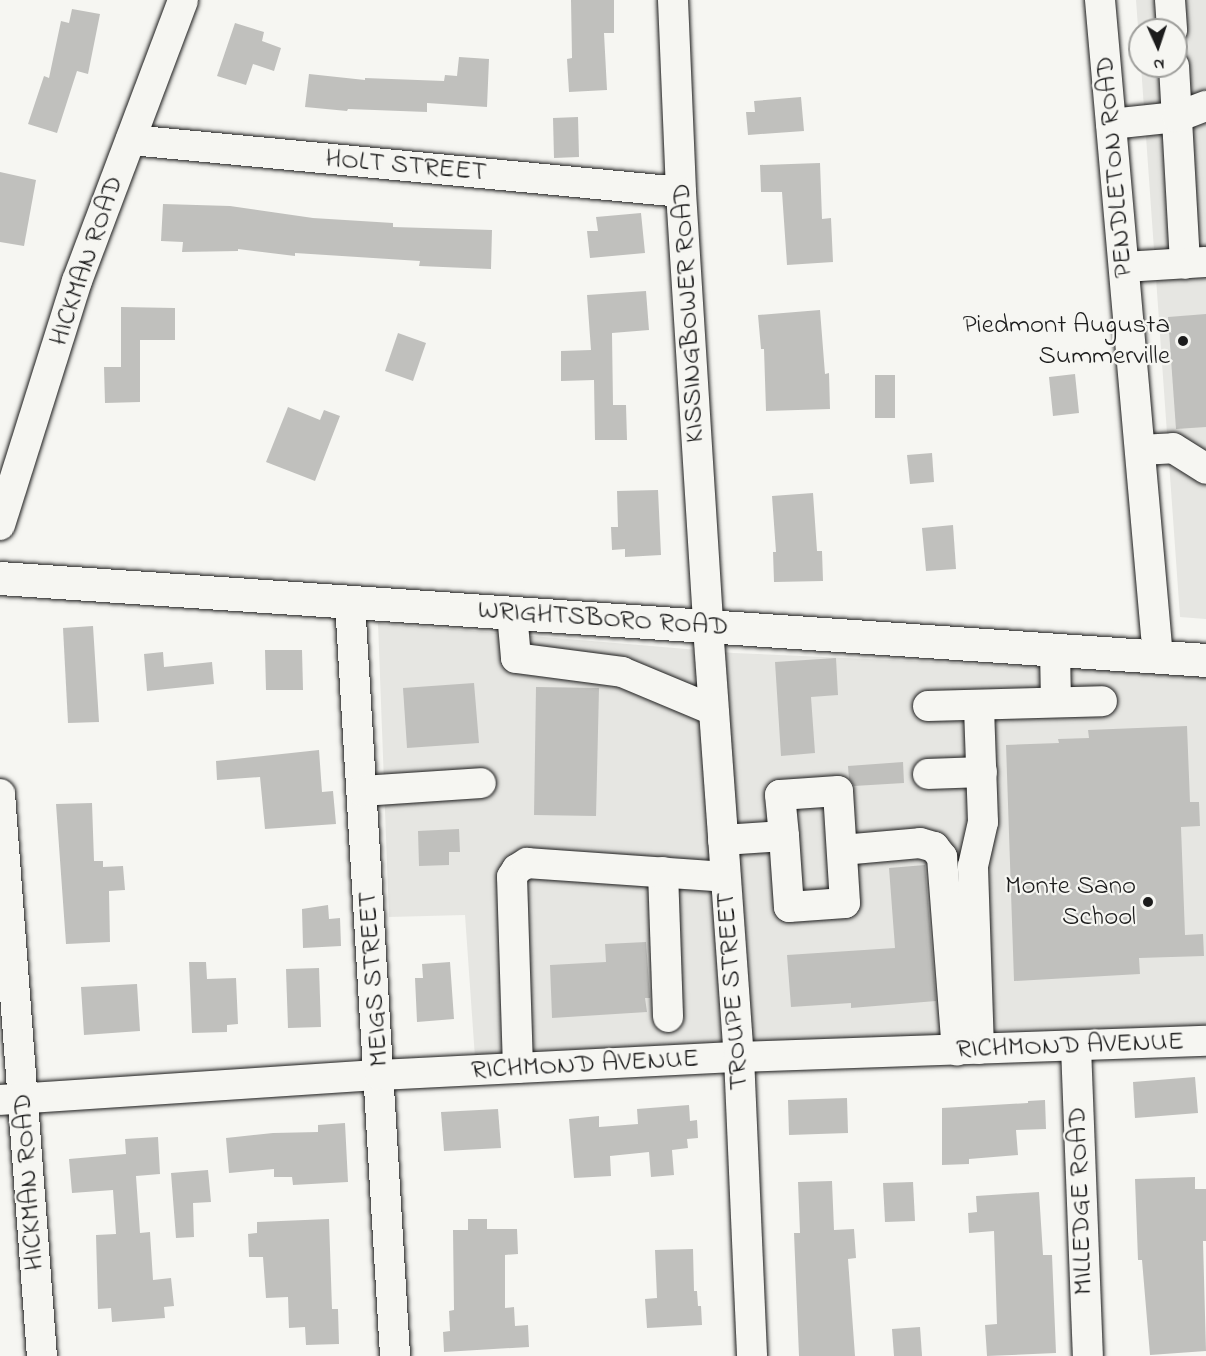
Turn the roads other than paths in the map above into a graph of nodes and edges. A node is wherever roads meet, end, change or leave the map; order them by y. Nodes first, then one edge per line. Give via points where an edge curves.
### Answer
1 (183, 0) edge
2 (673, 0) edge
3 (1100, 0) edge
4 (1170, 0) edge
5 (1171, 18) edge
6 (1175, 78) edge
7 (1206, 105) edge
8 (1177, 117) junction
9 (1111, 124) junction
10 (131, 140) junction
11 (681, 192) junction
12 (1196, 263) edge
13 (1124, 267) junction
14 (1140, 450) junction
15 (1206, 469) edge
16 (0, 525) edge
17 (0, 578) edge
18 (350, 602) junction
19 (512, 613) junction
20 (708, 627) junction
21 (1055, 650) junction
22 (1158, 657) junction
23 (1206, 660) edge
24 (1102, 701) dead end
25 (1056, 702) junction
26 (979, 705) junction
27 (928, 706) dead end
28 (713, 710) junction
29 (982, 772) junction
30 (928, 774) dead end
31 (481, 783) dead end
32 (362, 790) junction
33 (0, 794) edge
34 (784, 836) junction
35 (723, 840) junction
36 (842, 850) junction
37 (663, 872) junction
38 (725, 876) junction
39 (668, 1017) dead end
40 (1206, 1041) edge
41 (1076, 1047) junction
42 (968, 1050) junction
43 (739, 1057) junction
44 (518, 1068) junction
45 (380, 1075) junction
46 (12, 1098) edge
47 (42, 1356) edge
48 (395, 1356) edge
49 (752, 1356) edge
50 (1088, 1356) edge

1 - 10 street, HICKMAN ROAD
2 - 11 street, KISSINGBOWER ROAD
3 - 9 street, PENDLETON ROAD
4 - 5 street
6 - 8 street
7 - 8 street
8 - 9 street
8 - 12 street
9 - 13 street, PENDLETON ROAD
10 - 11 street, HOLT STREET
10 - 16 street, HICKMAN ROAD via 77,281
11 - 20 street, KISSINGBOWER ROAD
12 - 13 street
13 - 14 street, PENDLETON ROAD
14 - 15 street via 1173,448
14 - 22 street, PENDLETON ROAD
17 - 18 main road, WRIGHTSBORO ROAD
18 - 19 main road, WRIGHTSBORO ROAD
18 - 32 street, MEIGS STREET
19 - 20 main road, WRIGHTSBORO ROAD
19 - 28 street via 516,658 622,672
20 - 21 main road, WRIGHTSBORO ROAD
20 - 28 street, TROUPE STREET
21 - 22 main road, WRIGHTSBORO ROAD
21 - 25 street
22 - 23 main road, WRIGHTSBORO ROAD
24 - 25 street
25 - 26 street
26 - 27 street
26 - 29 street
28 - 35 street, TROUPE STREET
29 - 30 street
29 - 42 street via 983,822 973,866
31 - 32 street
32 - 45 street, MEIGS STREET
33 - 46 street, HICKMAN ROAD
34 - 35 street
34 - 36 street via 780,795 838,791
34 - 36 street via 789,907 845,903
35 - 38 street, TROUPE STREET
36 - 42 street via 920,843 933,847 942,857
37 - 38 street
37 - 39 street
37 - 44 street via 527,863 517,869 512,877
38 - 43 street, TROUPE STREET
40 - 41 street, RICHMOND AVENUE
41 - 42 street, RICHMOND AVENUE
41 - 50 street, MILLEDGE ROAD
42 - 43 street, RICHMOND AVENUE
43 - 44 street, RICHMOND AVENUE
43 - 49 street, TROUPE STREET
44 - 45 street, RICHMOND AVENUE
45 - 46 street, RICHMOND AVENUE
45 - 48 street, MEIGS STREET
46 - 47 street, HICKMAN ROAD

